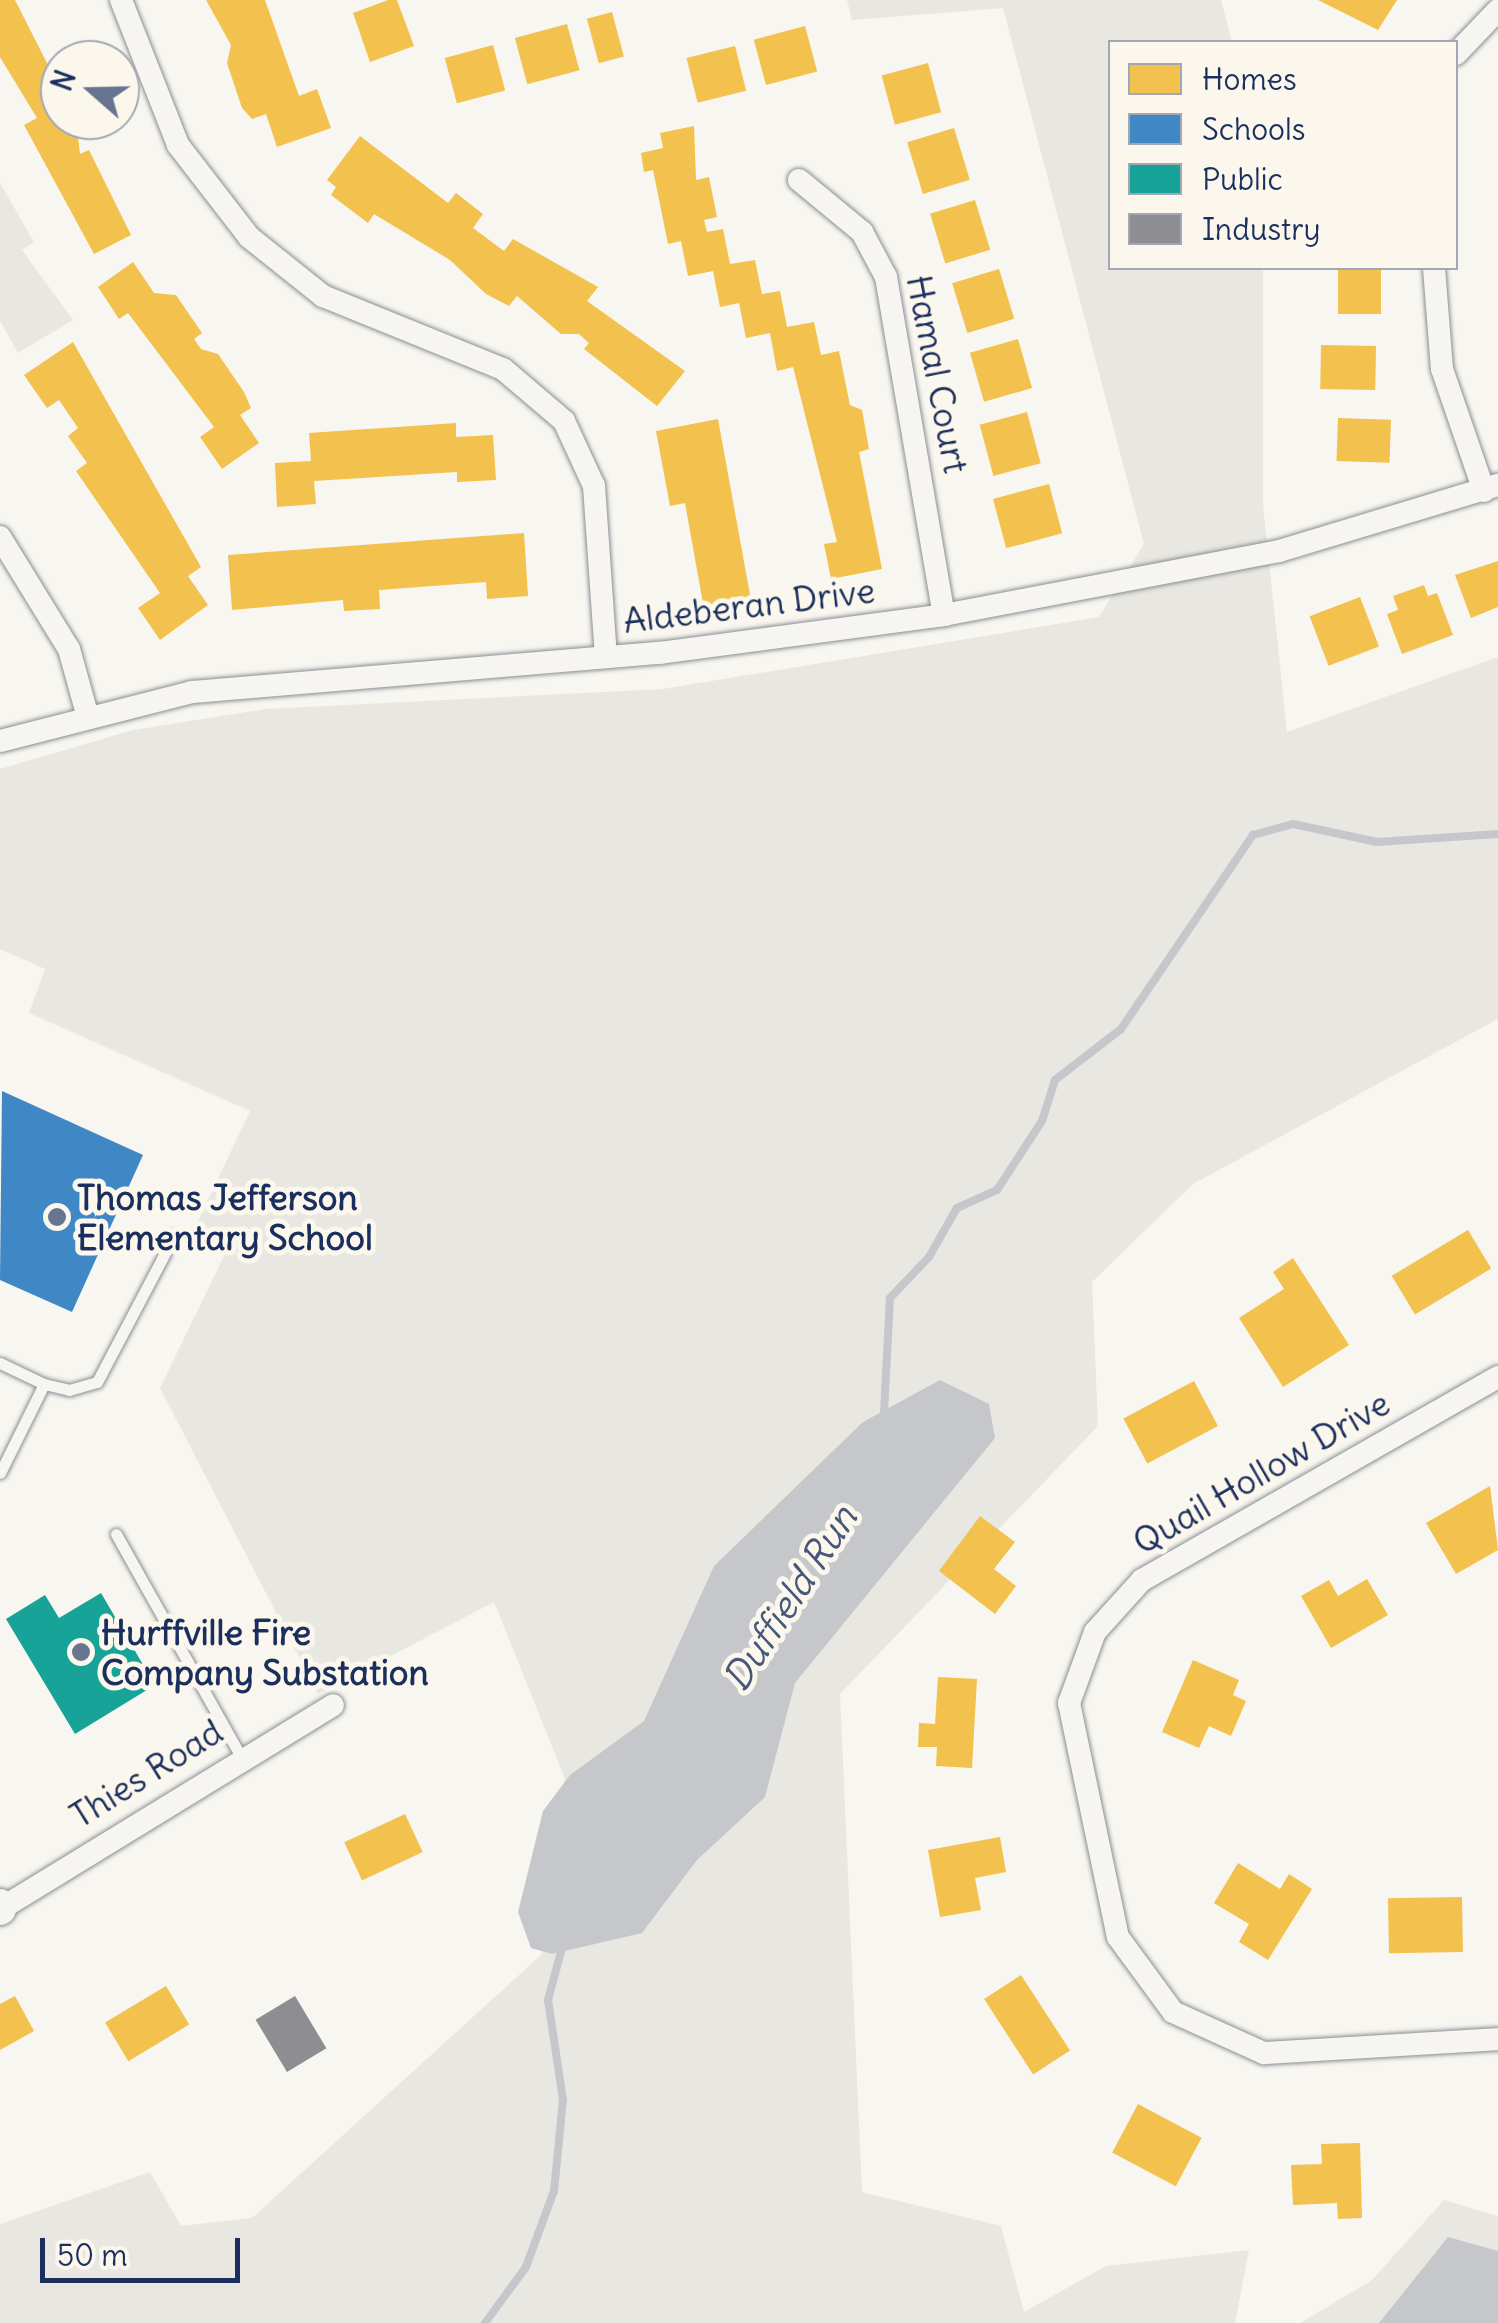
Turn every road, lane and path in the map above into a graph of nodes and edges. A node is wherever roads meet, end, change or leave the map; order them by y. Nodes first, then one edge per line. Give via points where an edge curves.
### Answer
1 (122, 0) edge
2 (1498, 10) edge
3 (1458, 52) edge
4 (799, 180) dead end
5 (1434, 270) edge
6 (1491, 488) edge
7 (0, 537) edge
8 (944, 615) junction
9 (606, 657) junction
10 (86, 714) junction
11 (0, 741) edge
12 (174, 1236) dead end
13 (0, 1363) edge
14 (1498, 1377) edge
15 (44, 1384) junction
16 (3, 1458) edge
17 (0, 1473) edge
18 (116, 1534) dead end
19 (333, 1705) dead end
20 (243, 1760) junction
21 (1, 1907) edge
22 (1498, 2039) edge

1 - 9 street via 178,145 250,237 323,296 503,369 564,421 594,486
2 - 3 street
4 - 8 street, Hamal Court via 862,232 886,277
5 - 6 street via 1442,369
6 - 8 street, Aldeberan Drive via 1278,551
7 - 10 street via 69,649
8 - 9 street, Aldeberan Drive
9 - 10 street, Aldeberan Drive via 254,684
10 - 11 street, Aldeberan Drive
12 - 15 lane via 97,1382 69,1390
13 - 15 lane
14 - 22 street, Quail Hollow Drive via 1142,1580 1095,1632 1069,1703 1118,1936 1172,2012 1264,2052
15 - 16 lane
16 - 17 lane
18 - 20 lane
19 - 20 street, Thies Road
20 - 21 street, Thies Road

